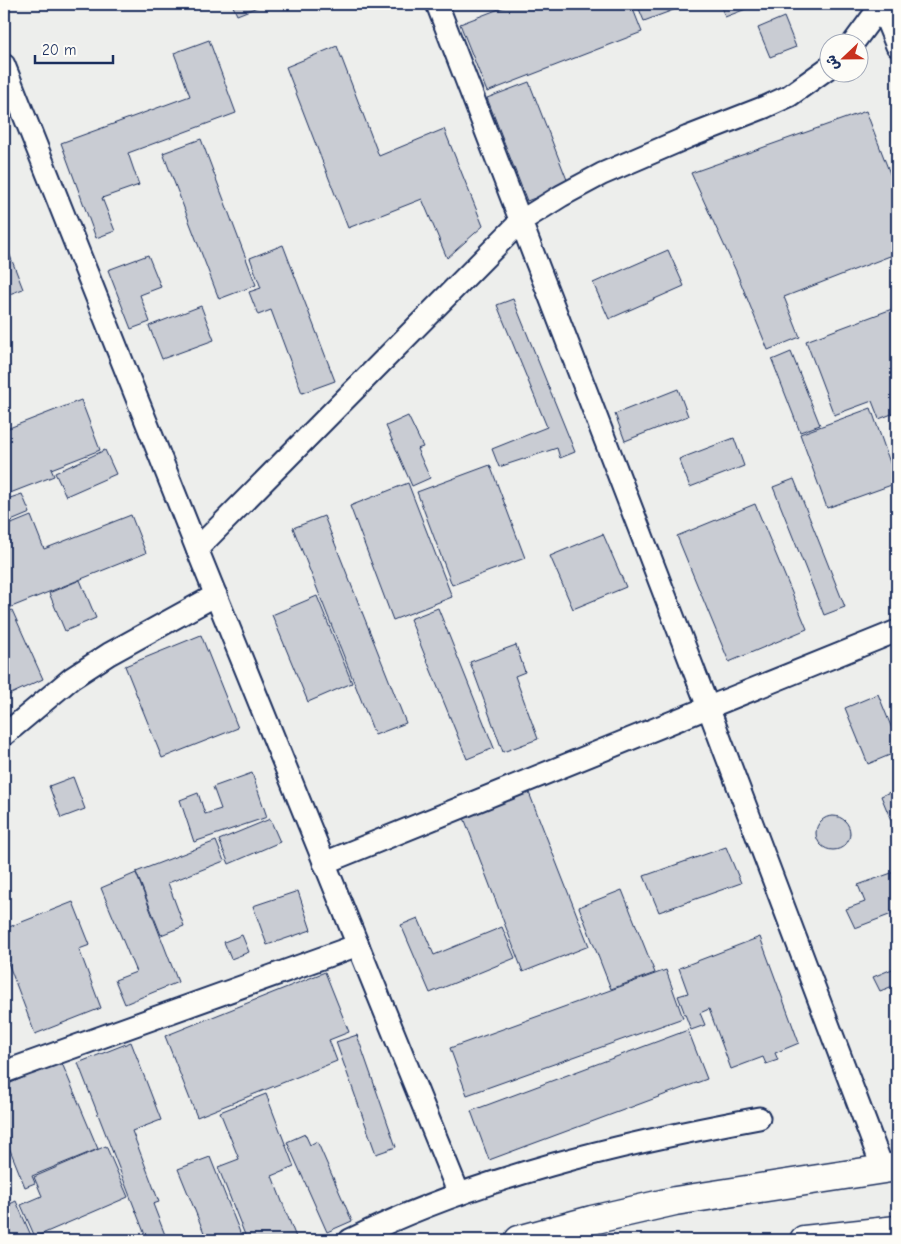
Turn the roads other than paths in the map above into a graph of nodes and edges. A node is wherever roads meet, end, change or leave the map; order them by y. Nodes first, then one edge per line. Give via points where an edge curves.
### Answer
1 (437, 4) edge
2 (881, 5) edge
3 (861, 32) edge
4 (897, 46) edge
5 (4, 66) edge
6 (818, 76) edge
7 (521, 221) junction
8 (197, 549) junction
9 (216, 595) junction
10 (897, 631) edge
11 (708, 707) junction
12 (4, 735) edge
13 (324, 863) junction
14 (358, 945) junction
15 (4, 1072) edge
16 (759, 1118) dead end
17 (890, 1168) edge
18 (459, 1194) junction
19 (897, 1230) edge
20 (350, 1240) edge
21 (519, 1240) edge
22 (804, 1240) edge

1 - 7 street
2 - 3 street
2 - 4 street
5 - 8 street
6 - 7 street via 781,100 602,174
7 - 8 street
7 - 11 street
8 - 9 street
9 - 12 street via 78,674
9 - 13 street
10 - 11 street
11 - 13 street
11 - 17 street
13 - 14 street
14 - 15 street
14 - 18 street
16 - 18 street via 589,1155
17 - 21 main road via 675,1201
18 - 20 street
19 - 22 main road

